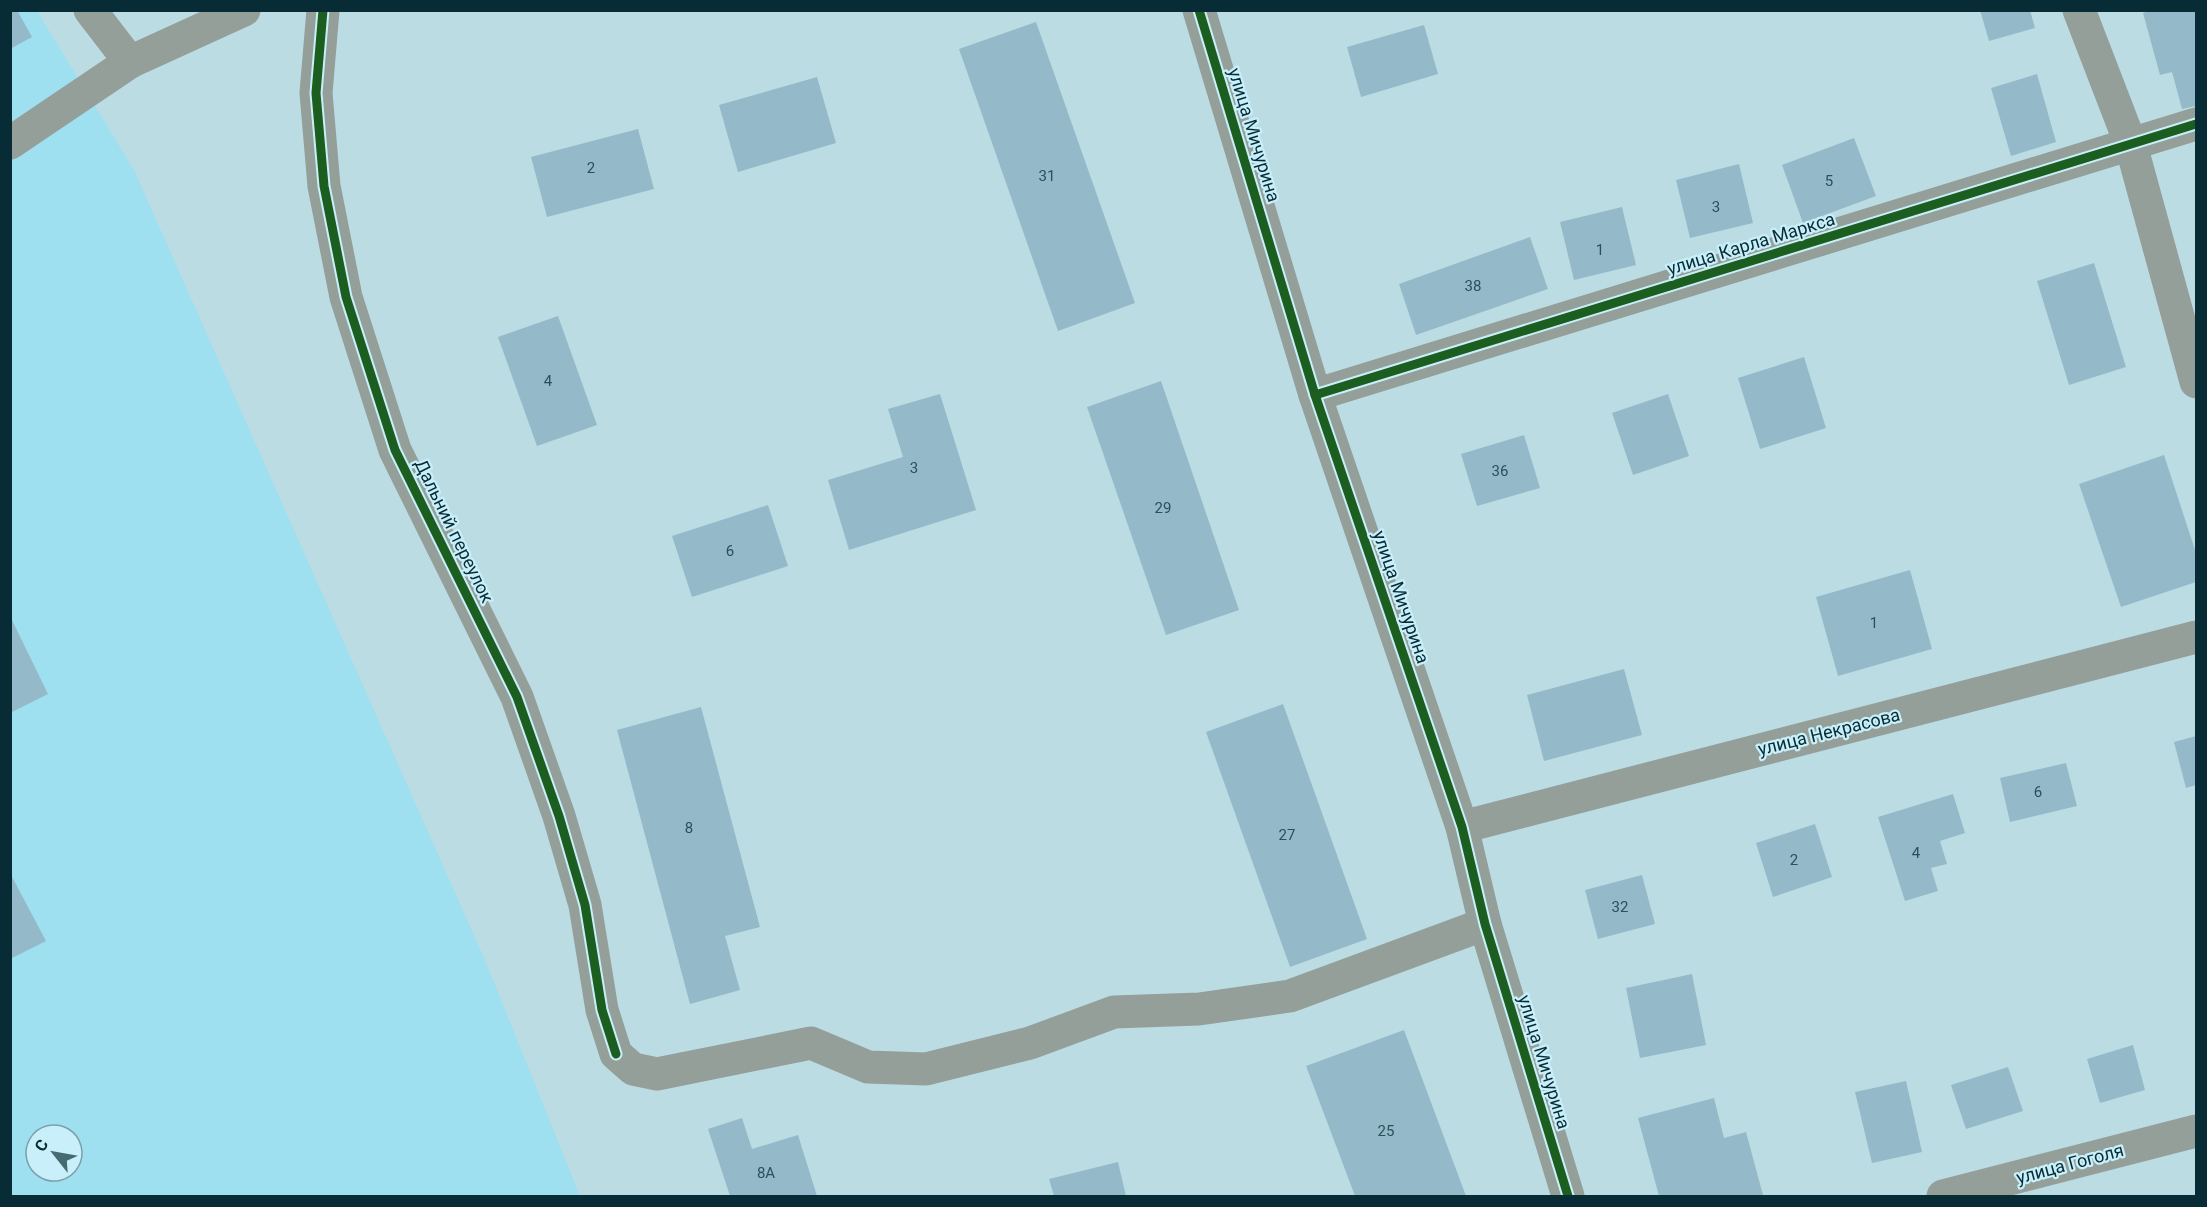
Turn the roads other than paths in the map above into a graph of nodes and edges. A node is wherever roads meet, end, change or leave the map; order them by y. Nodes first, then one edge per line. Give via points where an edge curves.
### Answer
1 (90, 10) edge
2 (244, 10) edge
3 (323, 10) edge
4 (1198, 10) edge
5 (2079, 10) edge
6 (130, 62) junction
7 (2196, 124) edge
8 (10, 143) edge
9 (2131, 145) junction
10 (2196, 382) edge
11 (1315, 395) junction
12 (2196, 637) edge
13 (1462, 827) junction
14 (1485, 924) junction
15 (2196, 1131) edge
16 (1568, 1197) edge
17 (1943, 1197) edge

1 - 6 street
2 - 6 street
3 - 14 street, Дальний переулок via 316,93 324,186 346,297 395,450 517,697 559,816 585,906 602,1010 616,1054 633,1069 657,1074 811,1043 868,1067 926,1069 1030,1043 1114,1012 1199,1009 1290,996
4 - 11 street, улица Мичурина
5 - 9 street
6 - 8 street
7 - 9 street, улица Карла Маркса
9 - 10 street
9 - 11 street, улица Карла Маркса
11 - 13 street, улица Мичурина
12 - 13 street, улица Некрасова
13 - 14 street, улица Мичурина
14 - 16 street, улица Мичурина
15 - 17 street, улица Гоголя

